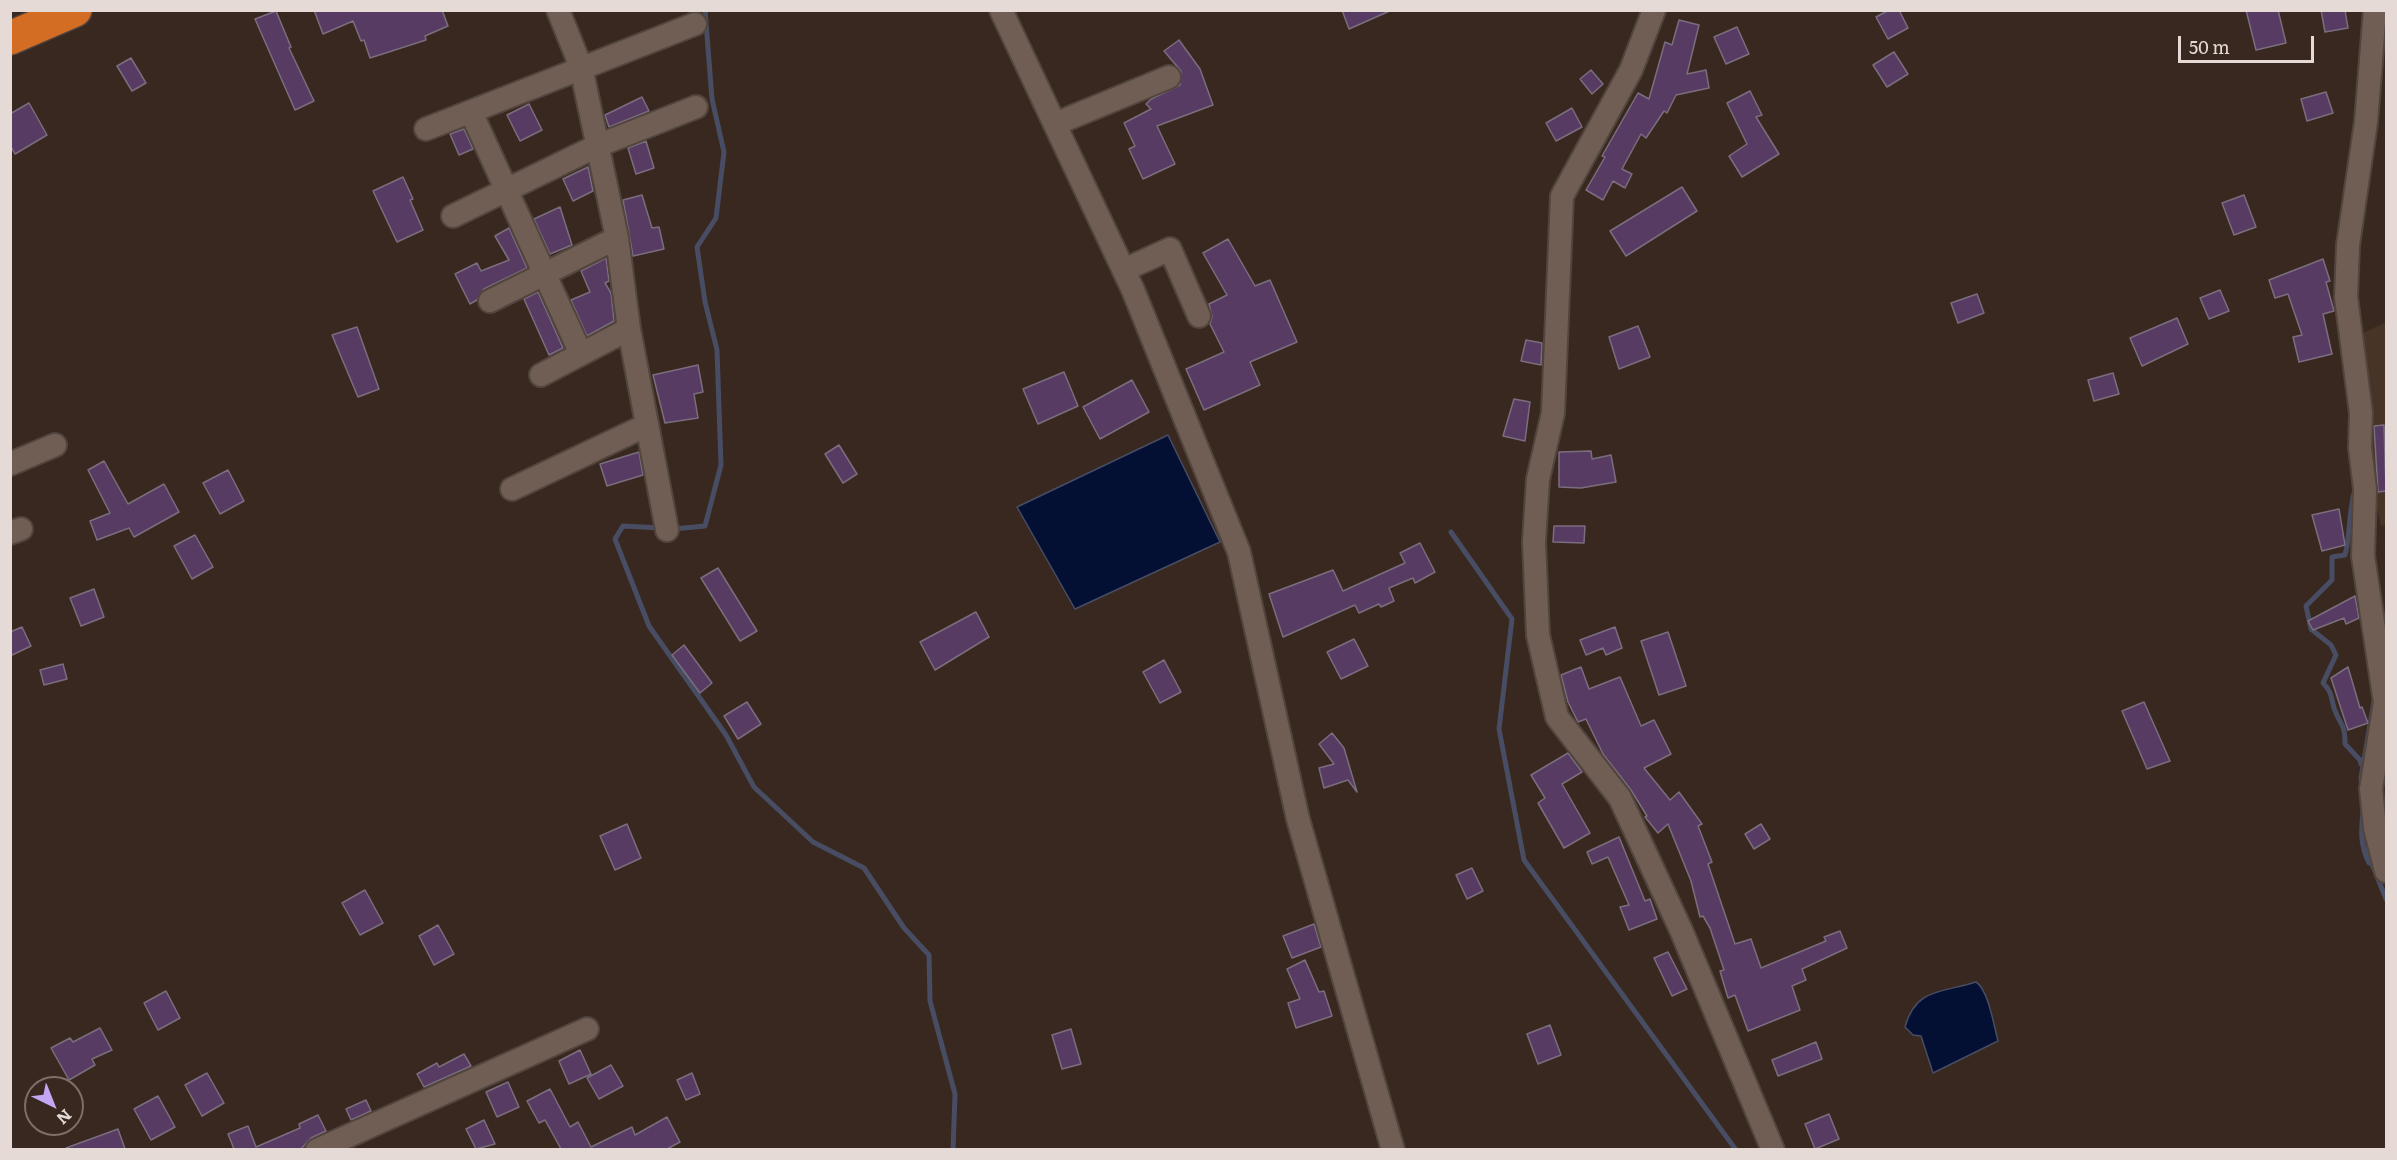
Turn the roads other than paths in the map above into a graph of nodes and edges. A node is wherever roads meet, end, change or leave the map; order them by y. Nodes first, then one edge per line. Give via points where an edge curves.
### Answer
1 (75, 10) edge
2 (558, 10) edge
3 (1001, 10) edge
4 (1654, 10) edge
5 (2375, 10) edge
6 (695, 24) dead end
7 (10, 38) edge
8 (581, 67) junction
9 (1169, 77) dead end
10 (696, 107) dead end
11 (471, 111) junction
12 (1055, 124) junction
13 (426, 129) dead end
14 (597, 146) junction
15 (507, 190) junction
16 (453, 216) dead end
17 (616, 238) junction
18 (1124, 270) junction
19 (544, 274) junction
20 (490, 301) dead end
21 (1199, 316) dead end
22 (629, 329) junction
23 (581, 354) junction
24 (541, 375) dead end
25 (647, 425) junction
26 (55, 445) dead end
27 (10, 464) edge
28 (512, 489) dead end
29 (667, 530) dead end
30 (2386, 872) edge
31 (587, 1029) dead end
32 (317, 1149) edge
33 (1393, 1149) edge
34 (1773, 1149) edge

1 - 7 highway
2 - 8 street
3 - 12 street
4 - 34 street via 1631,69 1562,196 1553,413 1538,479 1534,542 1538,635 1557,717 1620,798 1681,930
5 - 30 street via 2346,297 2361,413 2365,489 2362,556 2385,702 2372,789 2375,828
6 - 8 street
8 - 11 street
8 - 14 street
9 - 12 street
10 - 14 street
11 - 13 street
11 - 15 street
12 - 18 street
14 - 15 street
14 - 17 street
15 - 16 street
15 - 19 street
17 - 19 street
17 - 22 street
18 - 21 street via 1170,249
18 - 33 street via 1184,396 1239,552 1298,819
19 - 20 street
19 - 23 street
22 - 23 street
22 - 25 street
23 - 24 street
25 - 28 street
25 - 29 street
26 - 27 street
31 - 32 street

